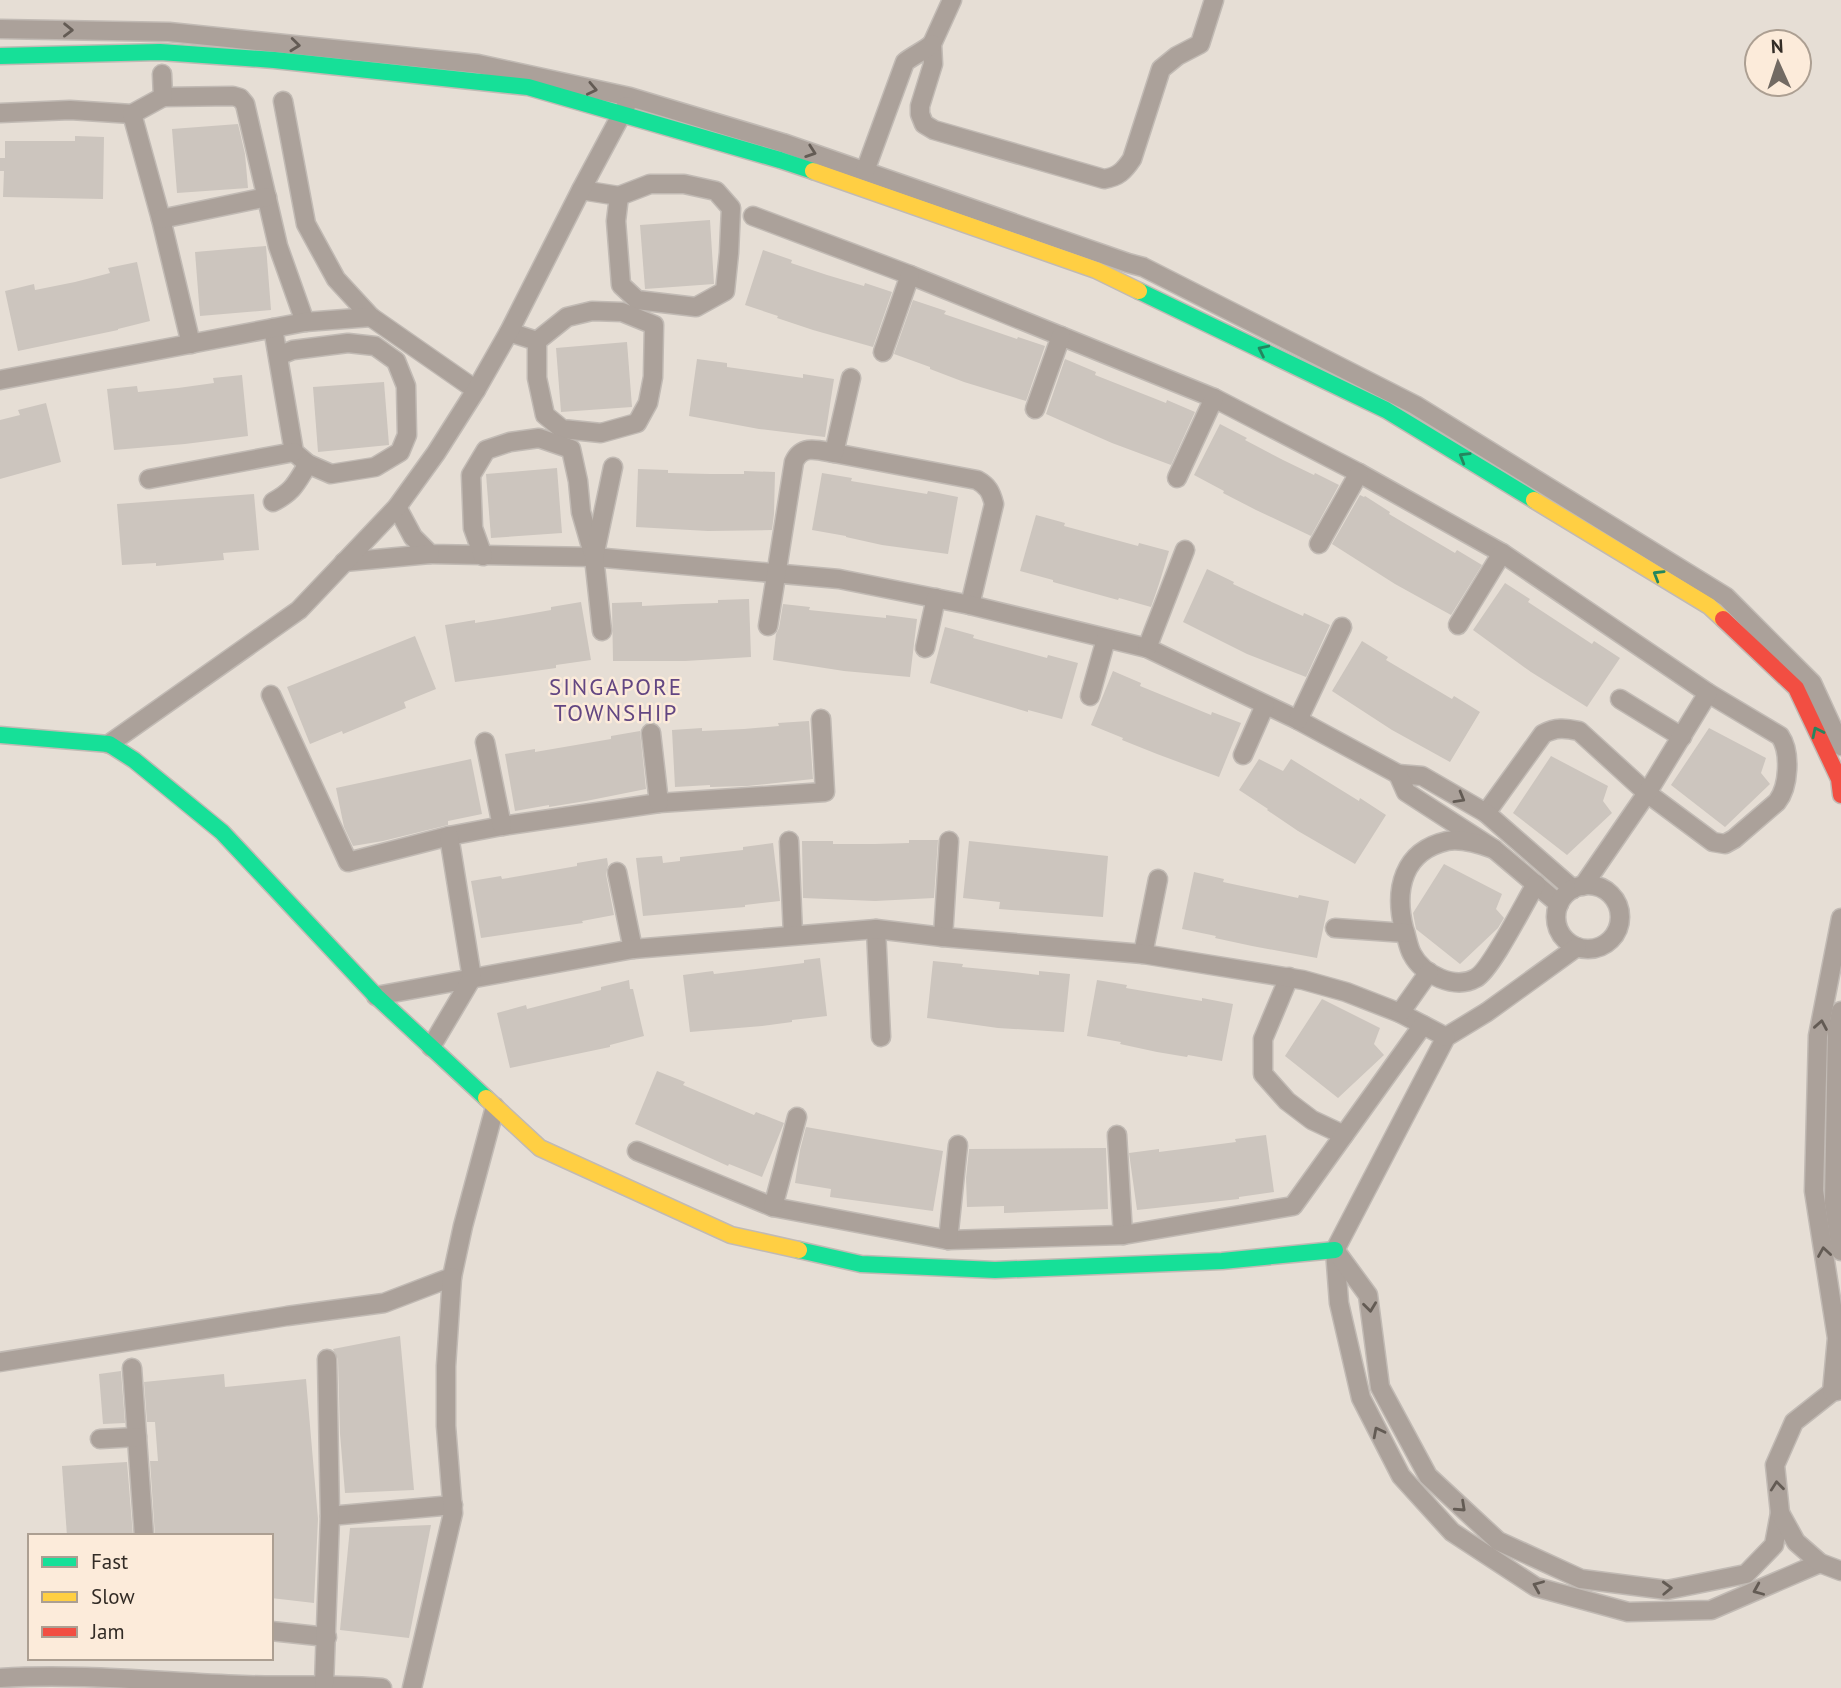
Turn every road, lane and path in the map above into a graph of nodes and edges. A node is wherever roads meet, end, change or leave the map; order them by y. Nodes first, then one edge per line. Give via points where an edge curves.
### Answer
1 (952, 0) edge
2 (1214, 0) edge
3 (0, 29) edge
4 (176, 33) junction
5 (932, 44) junction
6 (174, 53) junction
7 (0, 56) edge
8 (162, 74) dead end
9 (163, 97) junction
10 (630, 97) junction
11 (284, 101) dead end
12 (0, 113) edge
13 (132, 114) junction
14 (623, 114) junction
15 (865, 171) junction
16 (581, 190) junction
17 (267, 197) junction
18 (618, 197) junction
19 (753, 216) dead end
20 (161, 219) junction
21 (910, 275) junction
22 (371, 317) junction
23 (305, 322) junction
24 (273, 328) junction
25 (509, 332) junction
26 (1061, 336) junction
27 (537, 341) junction
28 (191, 344) junction
29 (883, 352) dead end
30 (278, 356) junction
31 (851, 377) dead end
32 (0, 380) edge
33 (476, 390) junction
34 (1214, 398) junction
35 (1035, 409) dead end
36 (834, 453) junction
37 (301, 458) junction
38 (613, 467) dead end
39 (1359, 473) junction
40 (1177, 478) dead end
41 (149, 479) dead end
42 (273, 502) dead end
43 (397, 507) junction
44 (1319, 544) dead end
45 (1185, 550) dead end
46 (1502, 553) junction
47 (430, 554) junction
48 (483, 556) junction
49 (594, 557) junction
50 (344, 562) junction
51 (778, 573) junction
52 (936, 598) junction
53 (970, 605) junction
54 (1458, 625) dead end
55 (768, 626) dead end
56 (1342, 627) dead end
57 (602, 631) dead end
58 (1106, 639) junction
59 (925, 648) dead end
60 (1147, 648) junction
61 (1708, 693) junction
62 (271, 695) dead end
63 (1090, 696) dead end
64 (1620, 699) dead end
65 (1265, 705) junction
66 (821, 719) dead end
67 (1298, 720) junction
68 (650, 733) dead end
69 (0, 735) edge
70 (1682, 737) junction
71 (485, 742) dead end
72 (109, 744) junction
73 (1841, 746) edge
74 (1244, 755) dead end
75 (1398, 774) junction
76 (1647, 793) junction
77 (1841, 795) edge
78 (659, 803) junction
79 (1486, 813) junction
80 (502, 826) junction
81 (449, 836) junction
82 (789, 841) dead end
83 (949, 841) dead end
84 (1494, 849) junction
85 (617, 872) dead end
86 (1158, 879) dead end
87 (1536, 884) junction
88 (1578, 887) junction
89 (1559, 904) junction
90 (1841, 918) edge
91 (1335, 928) dead end
92 (876, 929) junction
93 (1405, 933) junction
94 (793, 936) junction
95 (943, 937) junction
96 (1577, 947) junction
97 (633, 949) junction
98 (1143, 954) junction
99 (1429, 972) junction
100 (1289, 977) junction
101 (472, 978) junction
102 (376, 996) junction
103 (1841, 1011) edge
104 (1400, 1013) junction
105 (1423, 1025) junction
106 (881, 1037) dead end
107 (1446, 1037) junction
108 (430, 1047) junction
109 (495, 1107) junction
110 (797, 1117) dead end
111 (1116, 1135) dead end
112 (1344, 1135) junction
113 (958, 1145) dead end
114 (637, 1151) dead end
115 (773, 1207) junction
116 (1123, 1235) junction
117 (948, 1240) junction
118 (1335, 1250) junction
119 (1841, 1251) edge
120 (452, 1277) junction
121 (327, 1359) dead end
122 (0, 1362) edge
123 (132, 1368) dead end
124 (1837, 1391) edge
125 (137, 1437) junction
126 (100, 1439) dead end
127 (453, 1505) junction
128 (1780, 1513) junction
129 (330, 1516) junction
130 (144, 1534) edge
131 (1820, 1563) junction
132 (1841, 1571) edge
133 (273, 1630) edge
134 (327, 1637) junction
135 (0, 1678) edge
136 (324, 1685) junction
137 (382, 1688) edge
138 (412, 1688) edge

1 - 5 street
2 - 5 street via 1200,44 1161,69 1132,159 1113,178 923,124 920,106 933,64
3 -> 4 street
4 - 6 street
4 -> 10 street via 478,64
5 - 15 street via 905,62
6 - 7 street
6 - 14 street via 528,86
8 - 9 street
9 - 13 street
9 - 17 street via 240,98 247,109
10 - 14 street
10 -> 15 street
11 - 22 street via 306,224 336,279
12 - 13 street via 70,110
13 - 20 street
14 - 16 street
77 -> 14 street via 1839,779 1796,688 1709,606 1386,410 1096,270 780,160
15 - 73 street via 1143,267 1415,405 1726,597 1812,683
16 - 18 street
16 - 25 street
17 - 20 street
17 - 23 street via 278,246
18 - 18 street via 650,184 684,184 716,191 731,208 725,291 696,307 637,300 621,285
19 - 21 street
20 - 28 street
21 - 26 street
21 - 29 street
22 - 23 street
22 - 33 street
23 - 24 street
24 - 28 street
24 - 30 street
25 - 27 street
25 - 33 street
26 - 34 street
26 - 35 street
27 - 27 street via 544,415 562,429 601,433 637,423 648,403 653,377 653,325 622,313 592,311 567,317
28 - 32 street
30 - 37 street
30 - 37 street via 293,349 348,343 375,346 396,361 406,386 407,435 400,452 375,467 331,474
31 - 36 street
33 - 43 street
34 - 39 street
34 - 40 street
36 - 51 street via 806,450 794,462
36 - 53 street via 986,485 994,504
37 - 41 street
37 - 42 street via 295,486
38 - 49 street
39 - 44 street
39 - 46 street
43 - 47 street via 413,537
43 - 50 street
45 - 60 street
46 - 54 street
46 - 61 street
47 - 48 street
47 - 50 street
48 - 49 street
48 - 49 street via 473,528 471,475 486,450 539,438 571,449
49 - 51 street
49 - 57 street
50 - 72 street via 299,610
51 - 52 street via 839,579
51 - 55 street
52 - 53 street
52 - 59 street
53 - 58 street
56 - 67 street
58 - 60 street
58 - 63 street
60 - 65 street
61 - 70 street
61 - 76 street via 1786,744 1783,795 1725,844 1713,842
62 - 81 street via 348,862
64 - 70 street
65 - 67 street
65 - 74 street
66 - 78 street via 825,792
67 - 75 street
68 - 78 street
69 - 72 street
70 - 76 street
71 - 80 street
72 - 102 street via 222,832
75 -> 79 street via 1422,776
75 - 84 street via 1406,792
76 - 79 street via 1579,731 1552,729 1543,734
76 - 88 street
78 - 80 street
79 - 88 street
80 - 81 street
81 - 101 street
82 - 94 street
83 - 95 street
84 - 87 street
84 - 93 street via 1449,840 1422,850 1406,869 1400,894
85 - 97 street
86 - 98 street
87 - 89 street
87 - 99 street via 1488,967 1476,978 1457,984
88 - 89 street
88 - 96 street via 1604,890 1612,896 1620,915 1607,943
89 - 96 street via 1556,914 1561,934
124 -> 90 street via 1837,1338 1814,1191 1818,1036
91 - 93 street
92 - 94 street
92 - 95 street
92 - 106 street
93 - 99 street via 1413,956
94 - 97 street
95 - 98 street
96 - 107 street
97 - 101 street
98 - 100 street
99 - 104 street
100 - 104 street
100 - 112 street via 1263,1039 1263,1074 1312,1121
101 - 102 street
101 - 108 street
102 - 108 street
103 - 119 street via 1833,1203
104 - 105 street
105 - 107 street
105 - 112 street
107 - 118 street
108 - 109 street
109 - 118 street via 540,1148 731,1235 861,1264 995,1270 1222,1261
109 - 120 street
110 - 115 street
111 - 116 street
112 - 116 street via 1293,1206
113 - 117 street
114 - 115 street
115 - 117 street
116 - 117 street
118 -> 128 street via 1368,1295 1380,1387 1428,1476 1498,1541 1581,1579 1667,1590 1746,1574 1774,1545
131 -> 118 street via 1711,1610 1628,1612 1536,1587 1452,1532 1401,1476 1361,1398 1339,1303
120 - 122 street via 384,1303
120 - 127 street via 446,1426
121 - 129 street
123 - 125 street
128 -> 124 street via 1775,1465 1794,1422
125 - 126 street
125 - 130 street
127 - 129 street
127 - 138 street
128 - 131 street via 1796,1542
129 - 134 street
131 - 132 street
133 - 134 street
134 - 136 street
135 - 136 street via 71,1676
136 - 137 street

